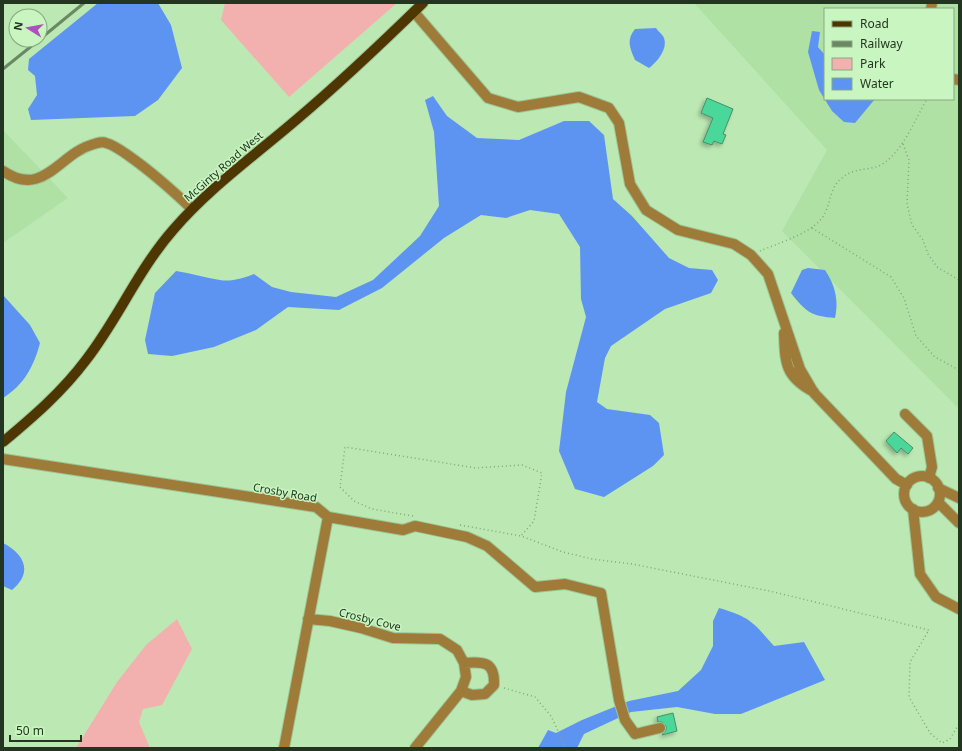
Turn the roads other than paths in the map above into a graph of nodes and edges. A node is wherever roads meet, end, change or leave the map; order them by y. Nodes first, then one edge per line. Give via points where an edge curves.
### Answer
1 (423, 3) edge
2 (414, 12) junction
3 (3, 171) edge
4 (192, 209) junction
5 (905, 414) dead end
6 (3, 442) edge
7 (3, 459) edge
8 (929, 478) junction
9 (907, 485) junction
10 (941, 494) junction
11 (959, 498) edge
12 (913, 509) junction
13 (328, 517) junction
14 (959, 523) edge
15 (959, 608) edge
16 (308, 619) junction
17 (464, 663) junction
18 (461, 691) junction
19 (660, 728) dead end
20 (284, 748) edge
21 (415, 748) edge

1 - 2 main road, McGinty Road West
2 - 4 main road, McGinty Road West via 360,64 230,173
2 - 9 street via 488,98 518,107 580,97 609,108 619,123 630,184 646,210 678,230 734,244 751,255 768,274 800,369 814,393 896,479
3 - 4 street via 24,180 35,179 50,173 69,156 88,146 104,142 153,172
4 - 6 main road, McGinty Road West via 148,262 87,359 67,384
5 - 8 street via 927,436 932,467
7 - 13 street, Crosby Road via 316,507
8 - 9 street via 916,477
8 - 10 street
9 - 12 street via 905,498
10 - 11 street
10 - 12 street via 927,511
10 - 14 street
12 - 15 street via 920,574 936,597
13 - 16 street
13 - 19 street via 403,530 415,526 467,537 487,546 535,587 565,584 601,593 618,700 625,720 636,734
16 - 17 street, Crosby Cove via 346,625 393,638 440,640 457,650
16 - 20 street
17 - 18 street via 466,677
17 - 18 street via 478,662 488,665 494,672 494,685 485,694
18 - 21 street

